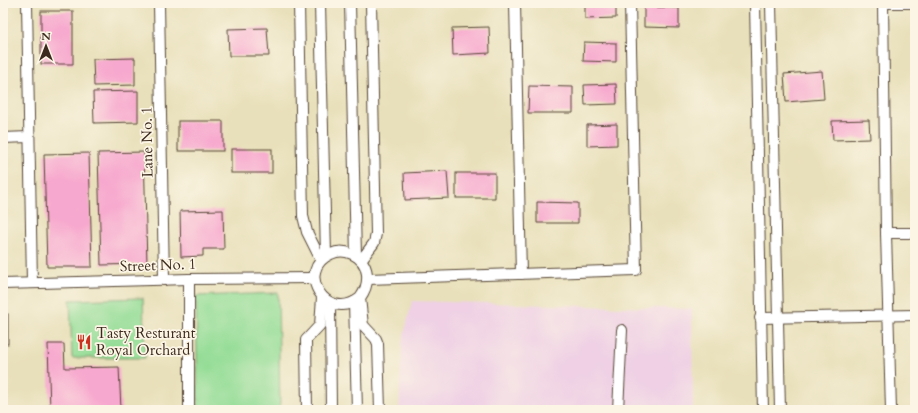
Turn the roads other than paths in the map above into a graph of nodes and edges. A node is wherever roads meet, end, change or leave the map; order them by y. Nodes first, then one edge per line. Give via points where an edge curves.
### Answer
1 (27, 3) edge
2 (159, 3) edge
3 (299, 3) edge
4 (320, 3) edge
5 (350, 3) edge
6 (372, 3) edge
7 (515, 3) edge
8 (630, 3) edge
9 (755, 3) edge
10 (771, 3) edge
11 (883, 3) edge
12 (915, 3) edge
13 (29, 137) junction
14 (3, 138) edge
15 (886, 233) junction
16 (915, 233) edge
17 (324, 258) junction
18 (359, 258) junction
19 (521, 274) junction
20 (314, 278) junction
21 (189, 279) junction
22 (368, 279) junction
23 (164, 280) junction
24 (3, 284) edge
25 (32, 284) junction
26 (326, 300) junction
27 (357, 300) junction
28 (888, 315) junction
29 (915, 315) edge
30 (760, 318) junction
31 (778, 318) junction
32 (622, 330) dead end
33 (189, 410) edge
34 (307, 410) edge
35 (331, 410) edge
36 (356, 410) edge
37 (380, 410) edge
38 (618, 410) edge
39 (763, 410) edge
40 (780, 410) edge
41 (891, 410) edge

1 - 13 street
2 - 23 street, Lane No. 1
3 - 17 street via 303,216 306,232
4 - 17 street
5 - 18 street
6 - 18 street via 376,234 374,243
7 - 19 street
8 - 19 street via 636,270
9 - 30 street
10 - 31 street
11 - 12 street
11 - 15 street
13 - 14 street
13 - 25 street
15 - 16 street
15 - 28 street
17 - 18 street via 341,251
17 - 20 street via 315,271
18 - 22 street via 366,269
19 - 22 street
20 - 21 street, Street No. 1
20 - 26 street via 318,291
21 - 23 street, Street No. 1
21 - 33 street
22 - 27 street via 364,292
23 - 25 street, Street No. 1
24 - 25 street, Street No. 1
26 - 27 street via 338,305
26 - 34 street via 320,325 306,340
26 - 35 street
27 - 36 street
27 - 37 street via 363,325 378,344
28 - 29 street
28 - 31 street
28 - 41 street
30 - 31 street
30 - 39 street
31 - 40 street
32 - 38 street

